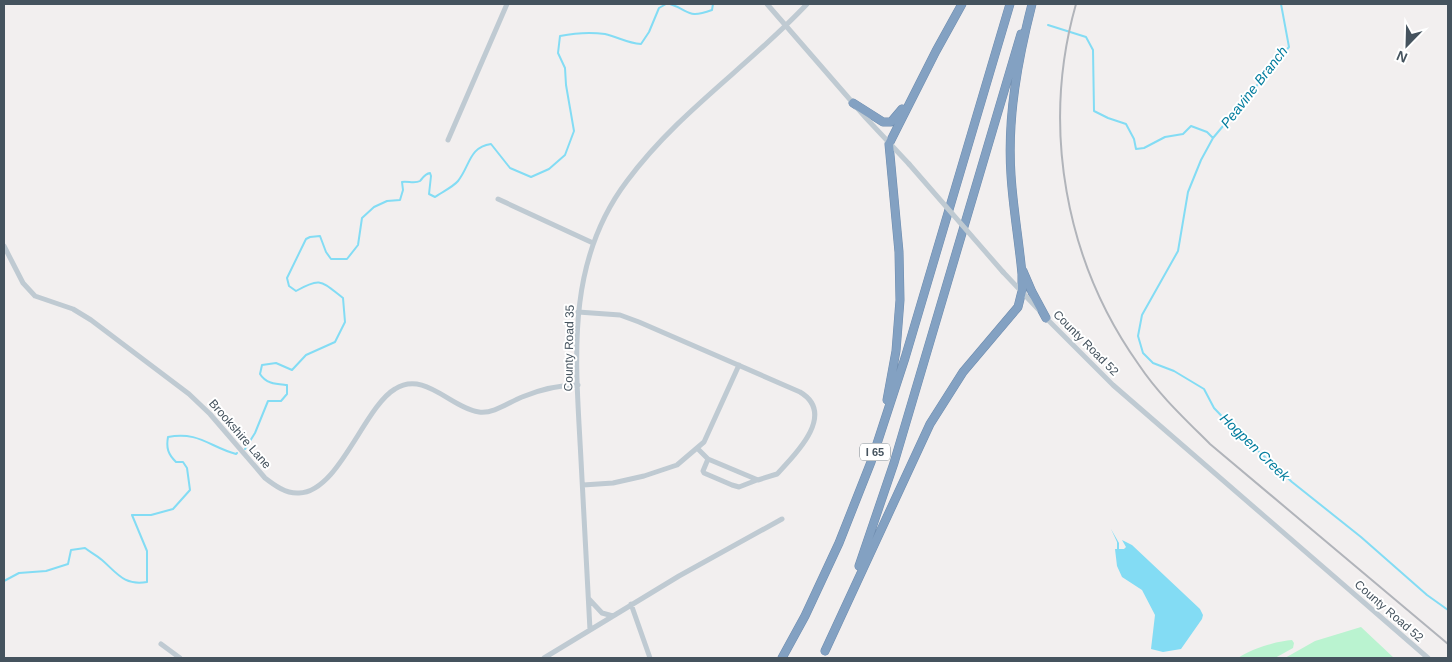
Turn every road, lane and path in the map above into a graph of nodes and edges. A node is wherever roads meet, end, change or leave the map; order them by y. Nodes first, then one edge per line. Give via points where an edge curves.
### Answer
1 (507, 4) edge
2 (767, 4) edge
3 (807, 4) edge
4 (962, 4) edge
5 (1010, 4) edge
6 (1031, 4) edge
7 (786, 25) junction
8 (930, 62) junction
9 (853, 102) junction
10 (448, 140) dead end
11 (889, 144) junction
12 (498, 199) dead end
13 (593, 243) junction
14 (4, 246) edge
15 (1021, 262) junction
16 (1022, 291) junction
17 (578, 312) junction
18 (1046, 318) junction
19 (739, 365) junction
20 (578, 385) junction
21 (697, 448) junction
22 (708, 459) junction
23 (871, 462) junction
24 (758, 480) junction
25 (583, 485) junction
26 (782, 519) dead end
27 (588, 599) junction
28 (631, 604) junction
29 (613, 616) junction
30 (590, 630) junction
31 (161, 644) dead end
32 (823, 655) edge
33 (180, 658) edge
34 (544, 658) edge
35 (650, 658) edge
36 (782, 658) edge
37 (1428, 658) edge

1 - 10 street
2 - 7 street, County Road 52
3 - 7 street, County Road 35
4 - 8 highway
5 - 23 highway, I 65
6 - 15 highway via 1018,67 1011,128 1011,174
6 - 32 highway, I 65 via 879,511
7 - 9 street, County Road 52
7 - 13 street, County Road 35 via 697,104 647,156 614,200
8 - 9 highway via 891,122 883,122
8 - 11 highway
9 - 11 street, County Road 52
11 - 16 street, County Road 52, bridge
11 - 23 highway via 900,300 893,372
12 - 13 street
13 - 17 street, County Road 35
14 - 20 street, Brookshire Lane via 23,283 35,296 78,312 114,336 200,404 265,478 292,493 302,493 322,481 344,457 384,398 403,385 414,383 429,388 481,412 539,391
15 - 16 highway
15 - 18 highway
16 - 18 street, County Road 52
16 - 32 highway via 1018,307 957,380 930,424
17 - 19 street via 620,315
17 - 20 street, County Road 35
18 - 37 street, County Road 52 via 1119,390
19 - 21 street via 704,442
19 - 24 street via 806,395 814,412 814,424 799,450 777,474
20 - 25 street, County Road 35
21 - 22 street
21 - 25 street via 677,465 644,476
22 - 24 street
22 - 24 street via 704,473 732,485 739,487
23 - 36 highway, I 65 via 839,544
25 - 27 street, County Road 35
26 - 28 street
27 - 29 street via 598,610
27 - 30 street, County Road 35
28 - 29 street
28 - 35 street
29 - 30 street
30 - 34 street
31 - 33 street

